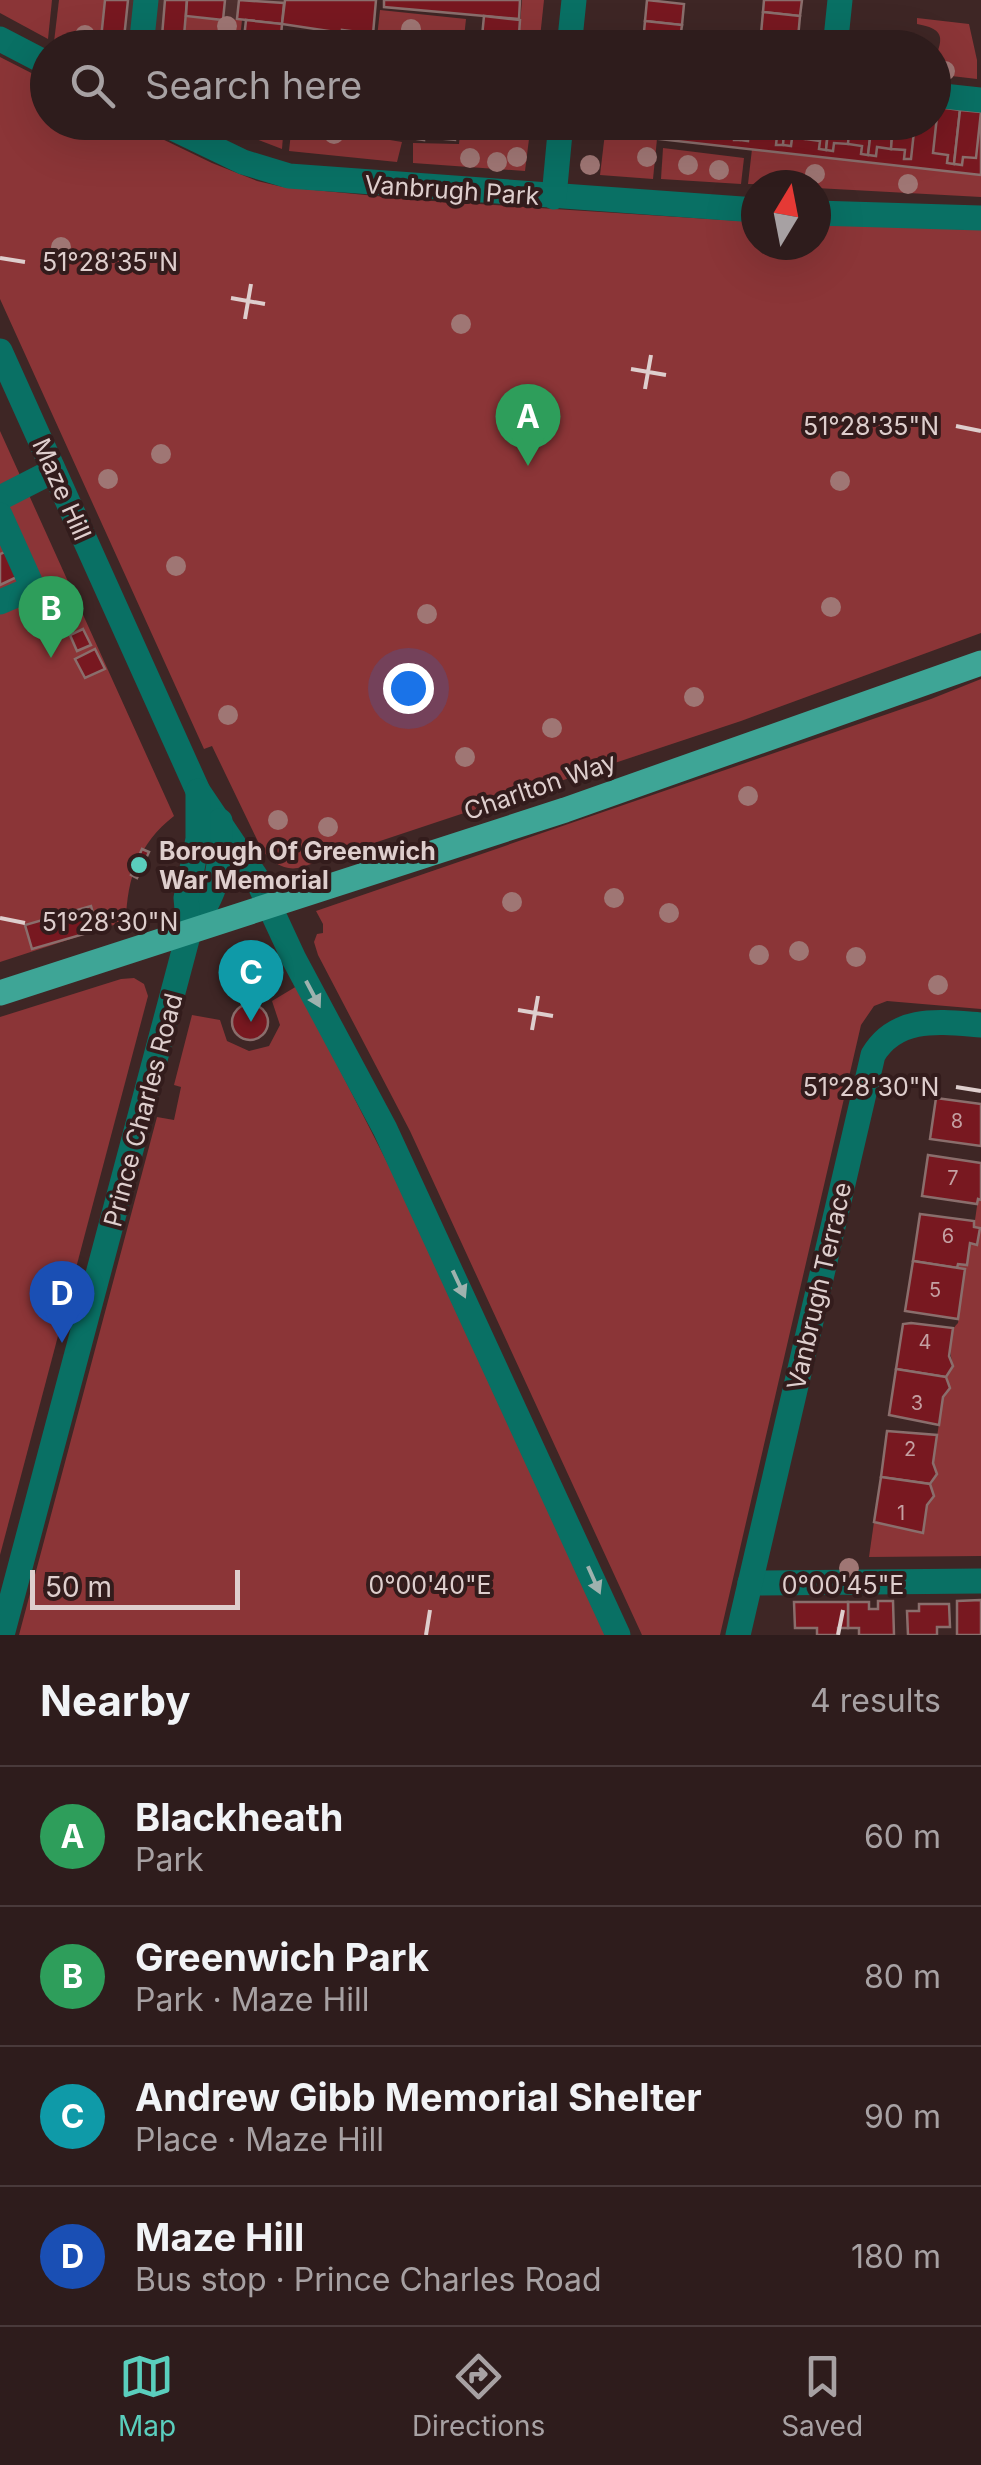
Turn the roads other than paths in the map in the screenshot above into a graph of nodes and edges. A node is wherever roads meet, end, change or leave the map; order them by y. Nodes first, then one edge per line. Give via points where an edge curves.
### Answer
1 (146, 0) edge
2 (574, 0) edge
3 (840, 0) edge
4 (143, 30) edge
5 (571, 30) edge
6 (837, 30) edge
7 (0, 39) edge
8 (30, 55) edge
9 (951, 96) edge
10 (981, 100) edge
11 (197, 140) edge
12 (560, 140) edge
13 (554, 197) junction
14 (741, 209) edge
15 (831, 213) edge
16 (981, 218) edge
17 (0, 351) edge
18 (53, 470) junction
19 (0, 498) edge
20 (0, 515) edge
21 (0, 602) edge
22 (981, 662) edge
23 (198, 791) junction
24 (220, 821) junction
25 (270, 906) junction
26 (189, 932) junction
27 (0, 993) edge
28 (981, 1026) edge
29 (981, 1581) edge
30 (750, 1583) junction
31 (2, 1635) edge
32 (618, 1635) edge
33 (738, 1635) edge

1 - 4 street
2 - 5 street
3 - 6 street
7 - 8 street
9 - 10 street
11 - 13 street, Vanbrugh Park via 289,176
12 - 13 street
13 - 14 street, Vanbrugh Park
15 - 16 street
17 - 18 street, Maze Hill
18 - 19 street
18 - 23 street, Maze Hill
20 - 21 street via 34,588
22 - 25 main road, Charlton Way via 566,810
23 - 24 street, Maze Hill
23 - 26 street, Maze Hill via 198,839 186,898
24 - 25 street, Maze Hill
24 - 26 street via 211,902
25 - 26 main road, Charlton Way
25 -> 32 street, Maze Hill via 450,1264
26 - 27 main road, Charlton Way
26 - 31 street, Prince Charles Road
28 - 30 street, Vanbrugh Terrace via 914,1024 886,1037 873,1055
29 - 30 street
30 - 33 street, Vanbrugh Terrace

